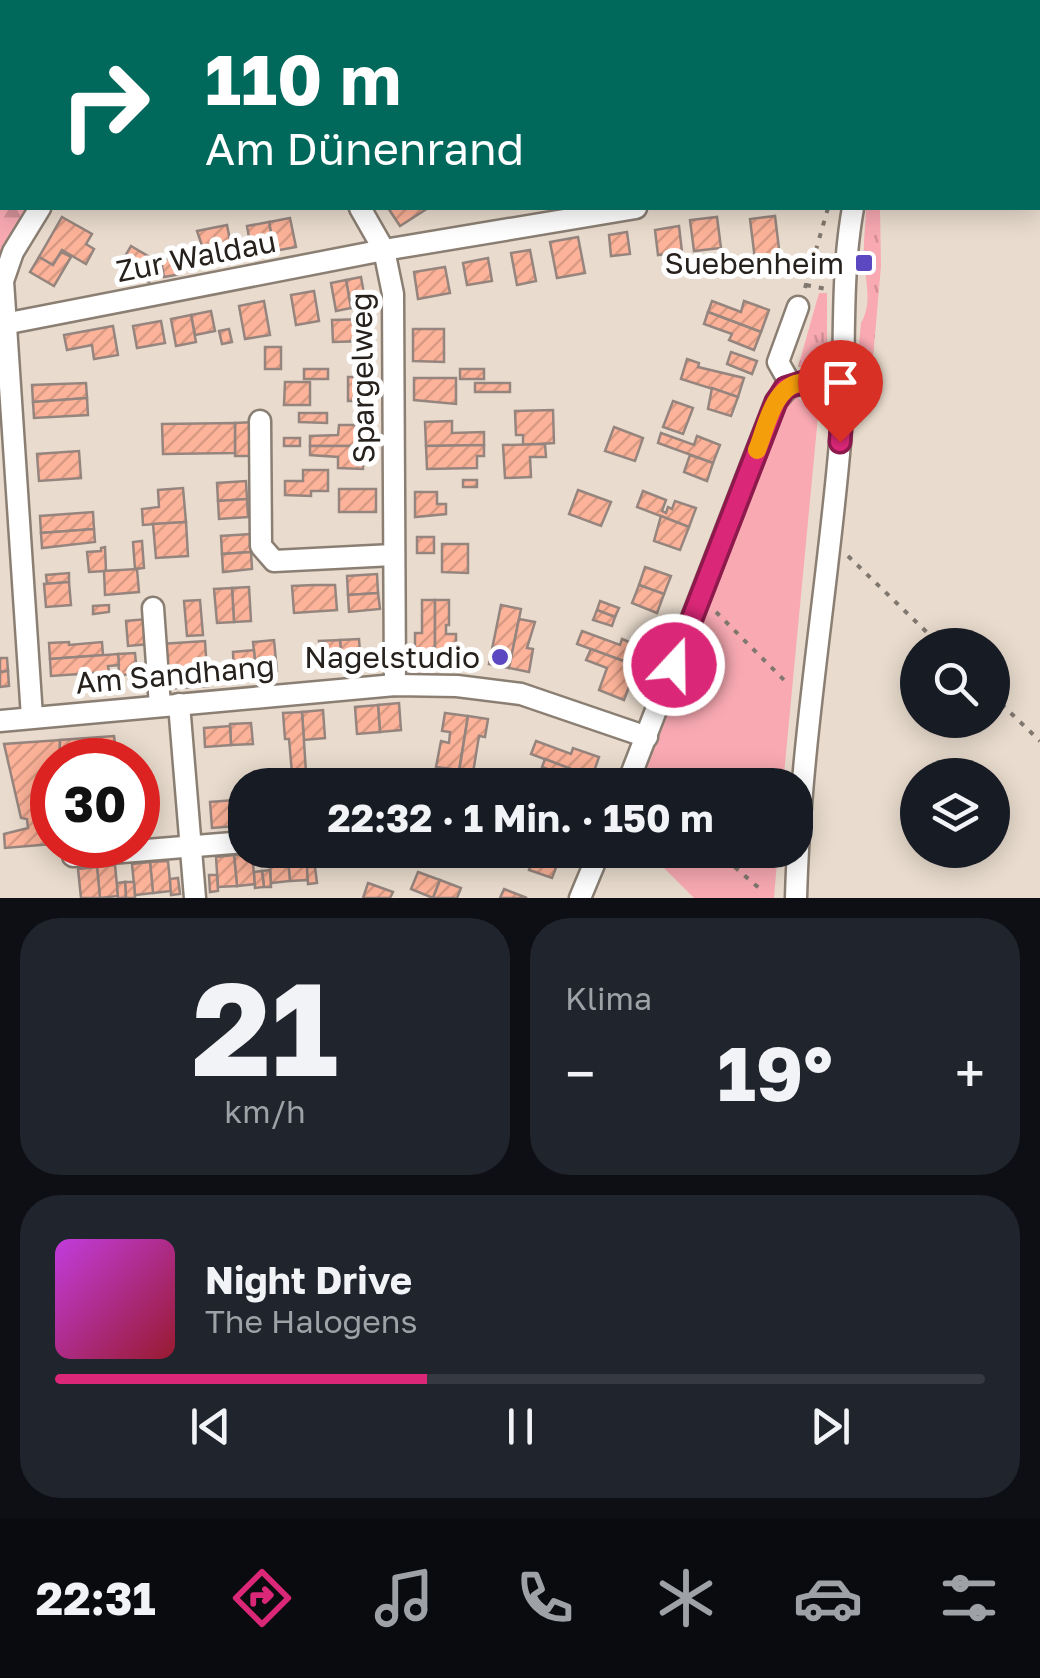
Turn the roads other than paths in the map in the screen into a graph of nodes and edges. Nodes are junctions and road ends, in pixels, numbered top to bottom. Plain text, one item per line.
1 (39, 210) edge
2 (361, 210) edge
3 (598, 210) edge
4 (853, 210) edge
5 (384, 250) junction
6 (798, 306) road end
7 (4, 324) junction
8 (844, 383) junction
9 (791, 385) junction
10 (260, 422) dead end
11 (394, 555) junction
12 (153, 608) dead end
13 (395, 686) junction
14 (169, 705) junction
15 (32, 716) junction
16 (0, 720) edge
17 (647, 737) junction
18 (635, 768) edge
19 (228, 843) edge
20 (191, 846) junction
21 (160, 849) edge
22 (592, 868) edge
23 (196, 898) edge
24 (580, 898) edge
25 (796, 898) edge

1 - 7 street
2 - 5 street, Spargelweg
3 - 5 street, Zur Waldau
4 - 8 street
5 - 7 street, Zur Waldau
5 - 11 street, Spargelweg
6 - 9 street
7 - 15 street
8 - 9 street
8 - 25 street
9 - 17 street
10 - 11 street
11 - 13 street, Spargelweg
12 - 14 street
13 - 14 street, Am Sandhang
13 - 17 street, Am Sandhang
14 - 15 street, Am Sandhang
14 - 20 street
15 - 16 street, Am Sandhang
17 - 18 street
19 - 20 street
20 - 21 street
20 - 23 street
22 - 24 street

